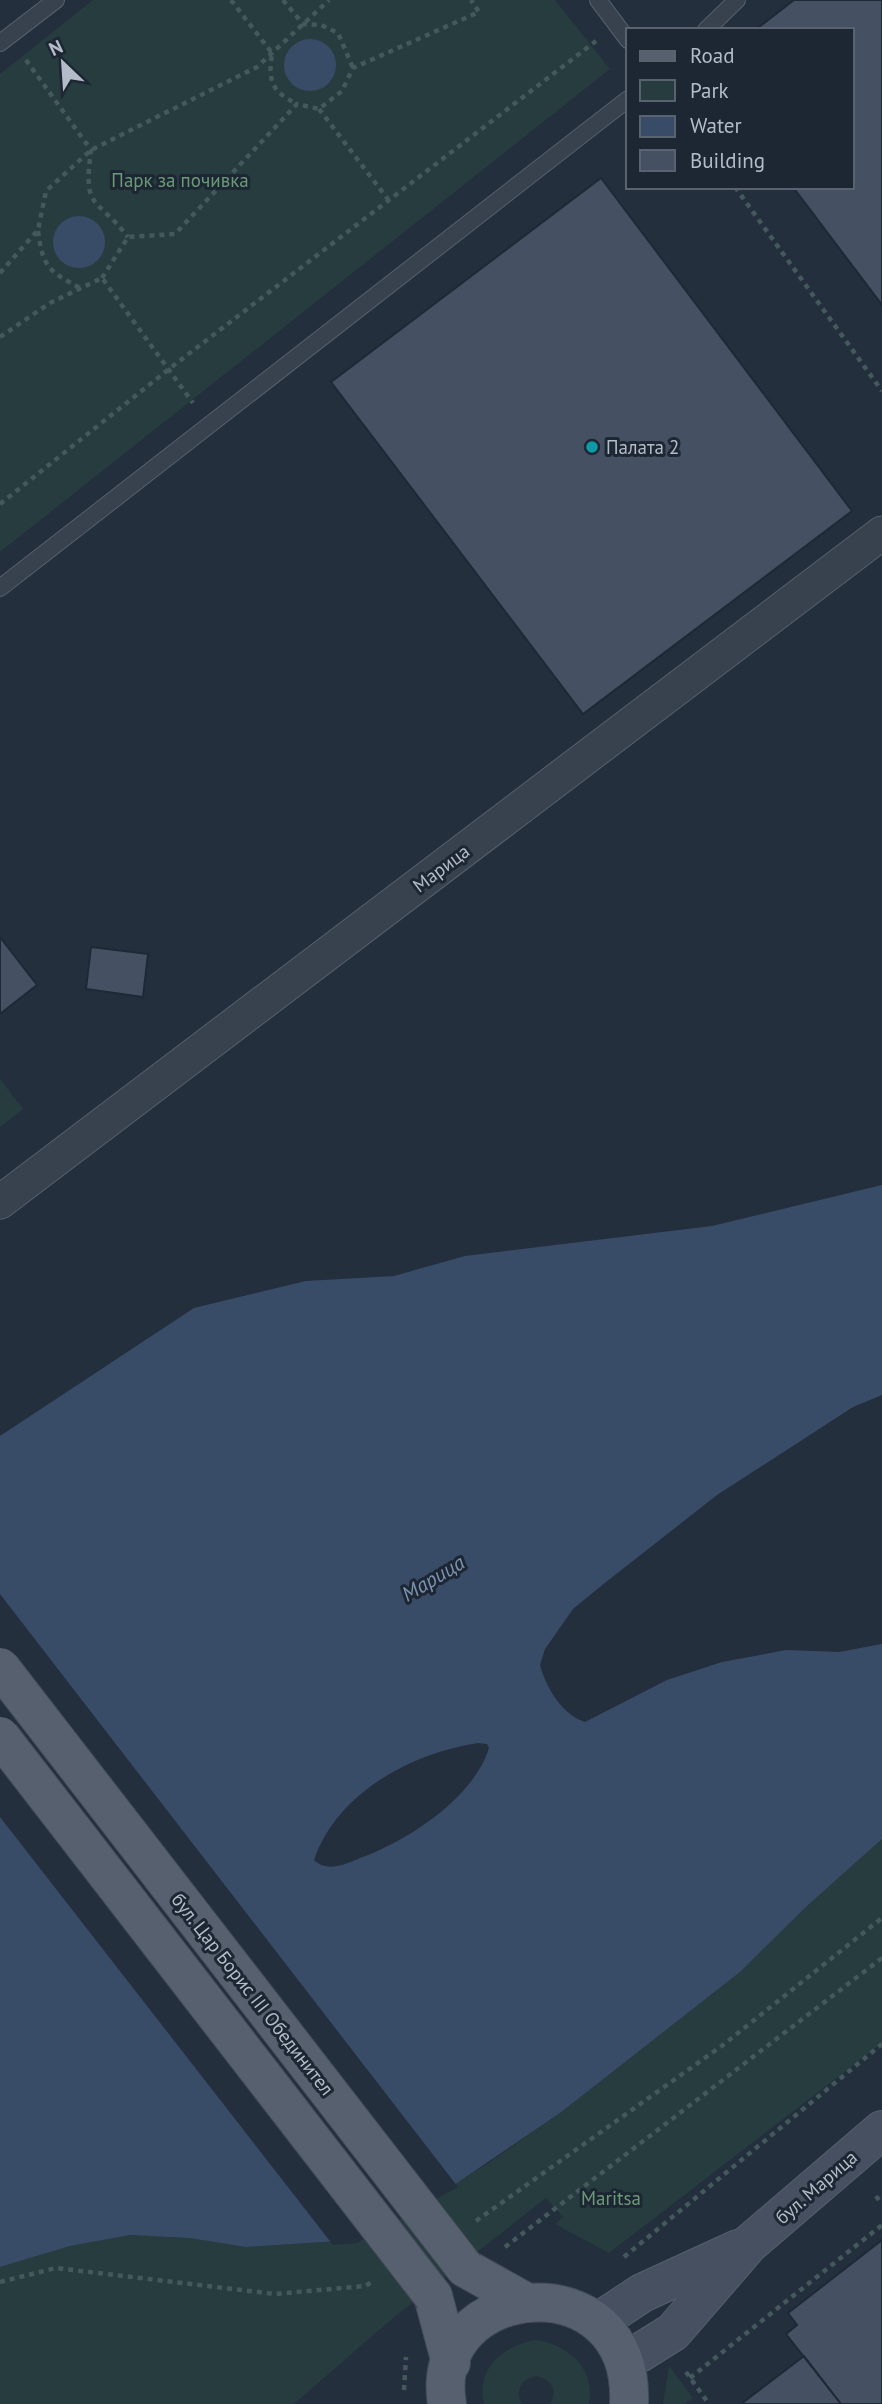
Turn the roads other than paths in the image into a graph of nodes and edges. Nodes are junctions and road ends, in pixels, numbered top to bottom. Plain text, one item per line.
1 (55, 0) edge
2 (598, 0) edge
3 (737, 0) edge
4 (708, 28) edge
5 (626, 37) edge
6 (4, 39) edge
7 (626, 101) edge
8 (882, 533) edge
9 (0, 588) edge
10 (0, 1202) edge
11 (0, 1667) edge
12 (0, 1736) edge
13 (882, 2130) edge
14 (749, 2244) junction
15 (524, 2301) junction
16 (598, 2322) junction
17 (625, 2362) junction
18 (451, 2363) junction
19 (447, 2404) edge
20 (629, 2404) edge

1 - 6 lane
2 - 5 lane
3 - 4 lane
7 - 9 lane
8 - 10 street, Марица
11 - 15 main road, бул. Цар Борис III Обединител, bridge
12 - 18 main road, бул. Цар Борис III Обединител, bridge
13 - 14 street, бул. Марица
14 - 16 street, бул. Марица
14 - 17 street, бул. Марица
15 - 16 main road, бул. Цар Борис III Обединител
15 - 18 main road, бул. Цар Борис III Обединител
16 - 17 main road, бул. Цар Борис III Обединител
17 - 20 main road, бул. Цар Борис III Обединител
18 - 19 main road, бул. Цар Борис III Обединител

